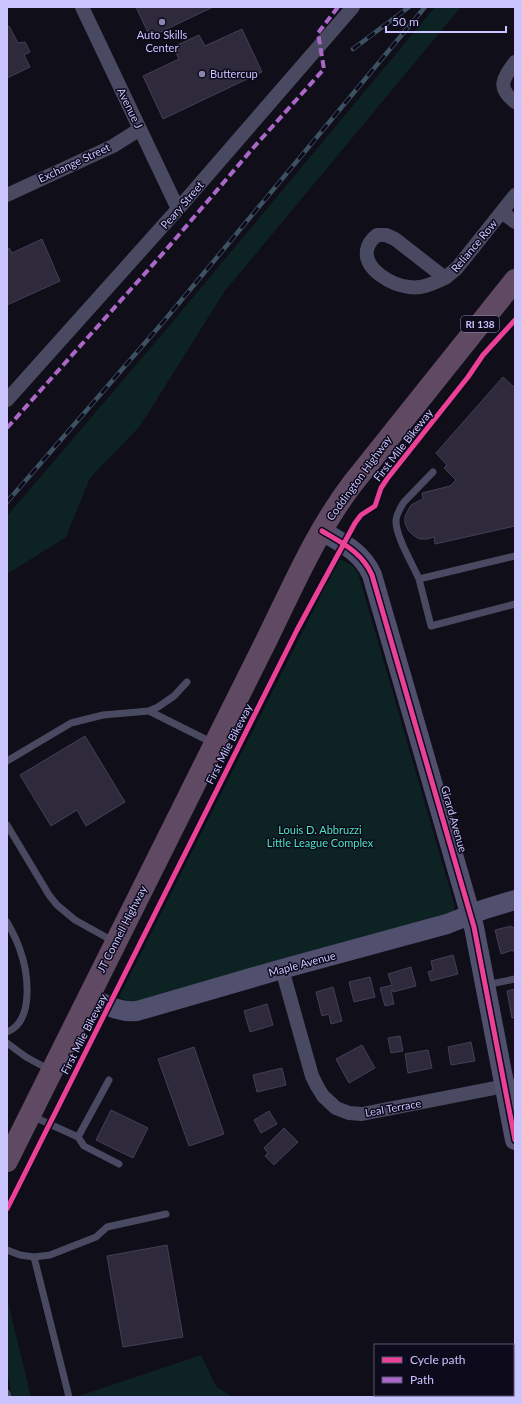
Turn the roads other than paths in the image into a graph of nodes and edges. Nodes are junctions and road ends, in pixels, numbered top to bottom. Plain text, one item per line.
1 (82, 7) edge
2 (353, 7) edge
3 (515, 62) edge
4 (515, 102) edge
5 (140, 129) junction
6 (7, 195) edge
7 (515, 195) edge
8 (178, 209) junction
9 (502, 212) junction
10 (515, 222) edge
11 (445, 278) junction
12 (515, 280) edge
13 (7, 400) edge
14 (433, 472) dead end
15 (322, 531) junction
16 (515, 556) edge
17 (419, 579) junction
18 (515, 604) edge
19 (187, 682) dead end
20 (149, 711) junction
21 (215, 744) junction
22 (7, 761) edge
23 (196, 783) joint
24 (7, 825) edge
25 (515, 900) edge
26 (471, 915) junction
27 (7, 922) edge
28 (116, 943) junction
29 (282, 969) junction
30 (515, 979) edge
31 (486, 984) junction
32 (88, 997) junction
33 (7, 1032) edge
34 (7, 1043) edge
35 (52, 1071) junction
36 (109, 1080) dead end
37 (510, 1086) edge
38 (30, 1115) junction
39 (78, 1137) junction
40 (515, 1140) edge
41 (7, 1161) edge
42 (119, 1164) dead end
43 (166, 1214) dead end
44 (7, 1250) edge
45 (34, 1257) junction
46 (7, 1392) edge
47 (8, 1397) edge
48 (69, 1397) edge

1 - 5 street, Avenue J
2 - 8 street, Peary Street
3 - 4 street
5 - 6 street, Exchange Street
5 - 8 street, Avenue J
7 - 9 street, Reliance Row
8 - 13 street, Peary Street
9 - 10 street, Reliance Row
9 - 11 street, Reliance Row
11 - 11 street, Reliance Row
12 - 15 highway, Coddington Highway / RI 138
14 - 17 lane
15 - 21 highway, Coddington Highway / RI 138
15 - 26 street, Girard Avenue
16 - 17 lane
17 - 18 lane
19 - 20 lane
20 - 21 lane
20 - 22 lane
21 - 23 highway, Coddington Highway / RI 138
23 - 28 highway, JT Connell Highway / RI 138
24 - 28 lane
25 - 26 street, Maple Avenue
26 - 29 street, Maple Avenue
26 - 31 street, Girard Avenue
27 - 33 lane
28 - 32 highway, JT Connell Highway / RI 138
29 - 32 street, Maple Avenue
29 - 37 street, Leal Terrace
30 - 31 lane
31 - 37 street, Girard Avenue
32 - 35 highway, JT Connell Highway / RI 138
34 - 35 lane
35 - 38 highway, JT Connell Highway / RI 138
36 - 39 lane
37 - 40 street, Girard Avenue
38 - 39 lane
38 - 41 highway, JT Connell Highway / RI 138
39 - 42 lane
43 - 45 lane
44 - 45 lane
45 - 48 lane
46 - 47 lane

